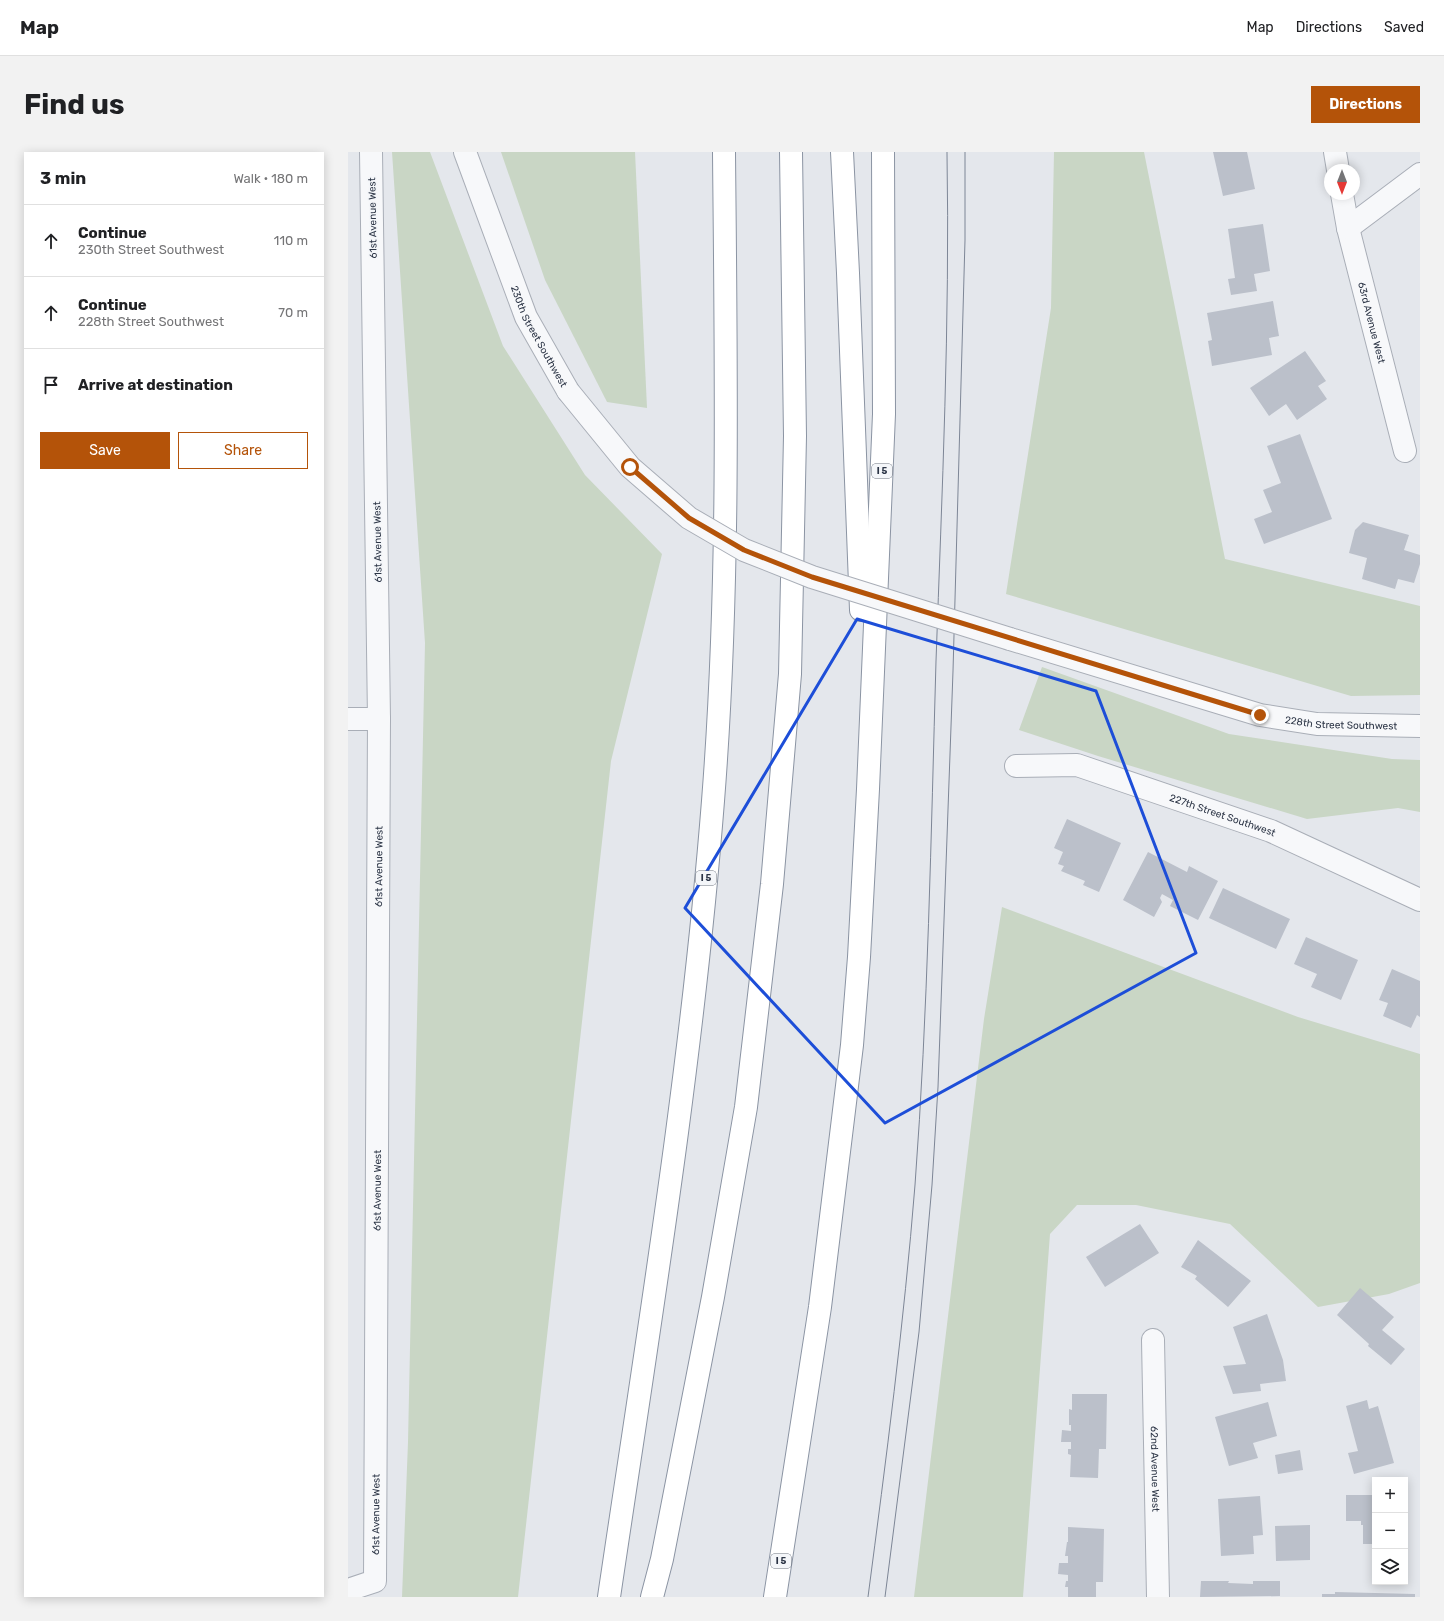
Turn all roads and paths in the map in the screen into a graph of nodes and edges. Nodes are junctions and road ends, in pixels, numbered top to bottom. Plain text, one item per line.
1 (371, 152) edge
2 (465, 152) edge
3 (724, 152) edge
4 (791, 152) edge
5 (842, 152) edge
6 (882, 152) edge
7 (1334, 152) edge
8 (1337, 164) edge
9 (1420, 174) edge
10 (1343, 200) edge
11 (1348, 228) junction
12 (1405, 451) dead end
13 (1010, 639) joint
14 (348, 719) edge
15 (379, 719) junction
16 (1420, 726) edge
17 (1016, 766) dead end
18 (868, 789) junction
19 (1420, 900) edge
20 (1154, 1340) dead end
21 (348, 1590) edge
22 (609, 1597) edge
23 (652, 1597) edge
24 (775, 1597) edge
25 (1158, 1597) edge

1 - 15 street, 61st Avenue West
2 - 13 street, 230th Street Southwest, bridge
3 - 22 highway, I 5
4 - 23 highway
5 - 18 highway
6 - 18 highway, I 5
7 - 8 street
9 - 11 street
10 - 11 street, 63rd Avenue West
11 - 12 street, 63rd Avenue West
13 - 16 street, 228th Street Southwest
14 - 15 street
15 - 21 street, 61st Avenue West
17 - 19 street, 227th Street Southwest
18 - 24 highway, I 5
20 - 25 street, 62nd Avenue West

